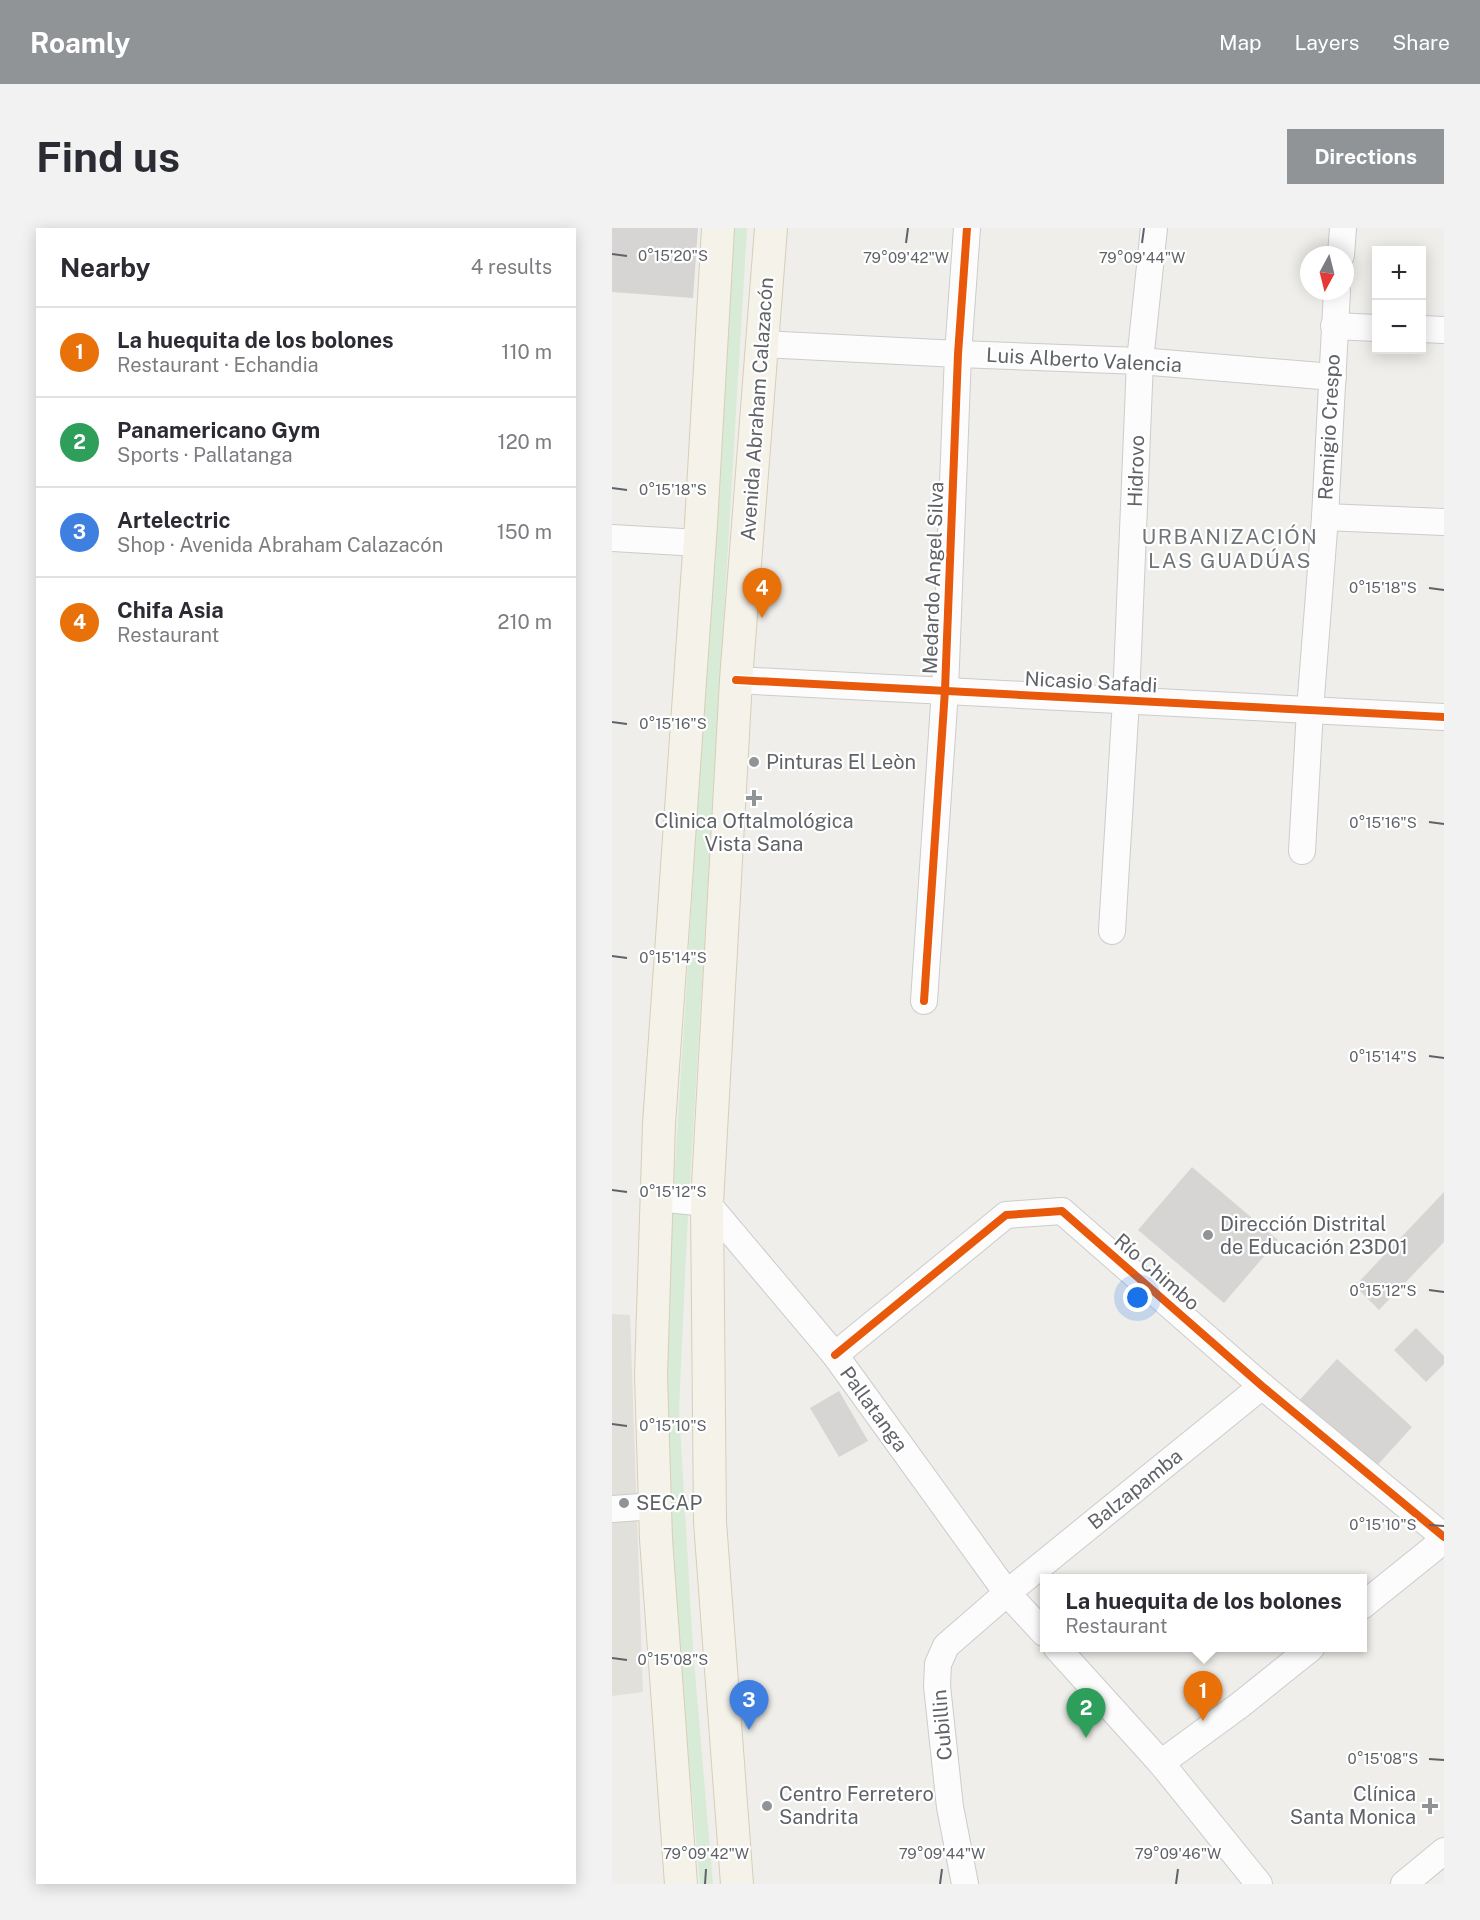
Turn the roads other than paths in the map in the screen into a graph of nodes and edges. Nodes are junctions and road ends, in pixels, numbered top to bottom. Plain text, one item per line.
1 (718, 228) edge
2 (771, 228) edge
3 (968, 228) edge
4 (1154, 228) edge
5 (1343, 228) edge
6 (1342, 246) edge
7 (1336, 300) edge
8 (1334, 326) junction
9 (1372, 328) edge
10 (1426, 329) edge
11 (1444, 330) edge
12 (762, 344) junction
13 (958, 354) junction
14 (1140, 361) junction
15 (1333, 377) junction
16 (1325, 517) junction
17 (1444, 522) edge
18 (612, 538) edge
19 (699, 543) junction
20 (736, 680) junction
21 (945, 690) junction
22 (1126, 700) junction
23 (1310, 710) junction
24 (1444, 717) edge
25 (1302, 851) dead end
26 (1112, 931) dead end
27 (924, 1001) dead end
28 (656, 1198) junction
29 (707, 1203) junction
30 (835, 1355) junction
31 (1262, 1386) junction
32 (655, 1506) junction
33 (612, 1509) edge
34 (1444, 1538) edge
35 (1007, 1593) junction
36 (1367, 1602) edge
37 (1040, 1629) edge
38 (1061, 1652) edge
39 (1305, 1652) edge
40 (1161, 1763) junction
41 (1444, 1851) edge
42 (681, 1884) edge
43 (737, 1884) edge
44 (965, 1884) edge
45 (1259, 1884) edge
46 (1404, 1884) edge

1 - 19 main road
2 - 12 main road, Avenida Abraham Calazacón
3 - 13 street, Medardo Angel Silva
4 - 14 street, Hidrovo
5 - 6 street
7 - 8 street, Remigio Crespo
8 - 9 street
8 - 15 street, Remigio Crespo
10 - 11 street
12 - 13 street, Luis Alberto Valencia
12 - 20 main road, Avenida Abraham Calazacón
13 - 14 street, Luis Alberto Valencia
13 - 21 street, Medardo Angel Silva
14 - 15 street, Luis Alberto Valencia
14 - 22 street, Hidrovo
15 - 16 street, Remigio Crespo
16 - 17 street
16 - 23 street, Remigio Crespo
18 - 19 street
19 - 28 main road
20 - 21 street, Nicasio Safadi
20 - 29 main road, Avenida Abraham Calazacón
21 - 22 street, Nicasio Safadi
21 - 27 street, Medardo Angel Silva
22 - 23 street, Nicasio Safadi
22 - 26 street, Hidrovo
23 - 24 street, Nicasio Safadi
23 - 25 street, Remigio Crespo
28 - 29 street
28 - 32 main road
29 - 30 street, Pallatanga
29 - 43 main road, Avenida Abraham Calazacón
30 - 31 street, Río Chimbo
30 - 35 street, Pallatanga
31 - 34 street, Río Chimbo
31 - 35 street, Balzapamba
32 - 33 street
32 - 42 main road
34 - 36 street
35 - 37 street, Pallatanga
35 - 44 street, Cubillin
38 - 40 street
39 - 40 street
40 - 45 street
41 - 46 street

